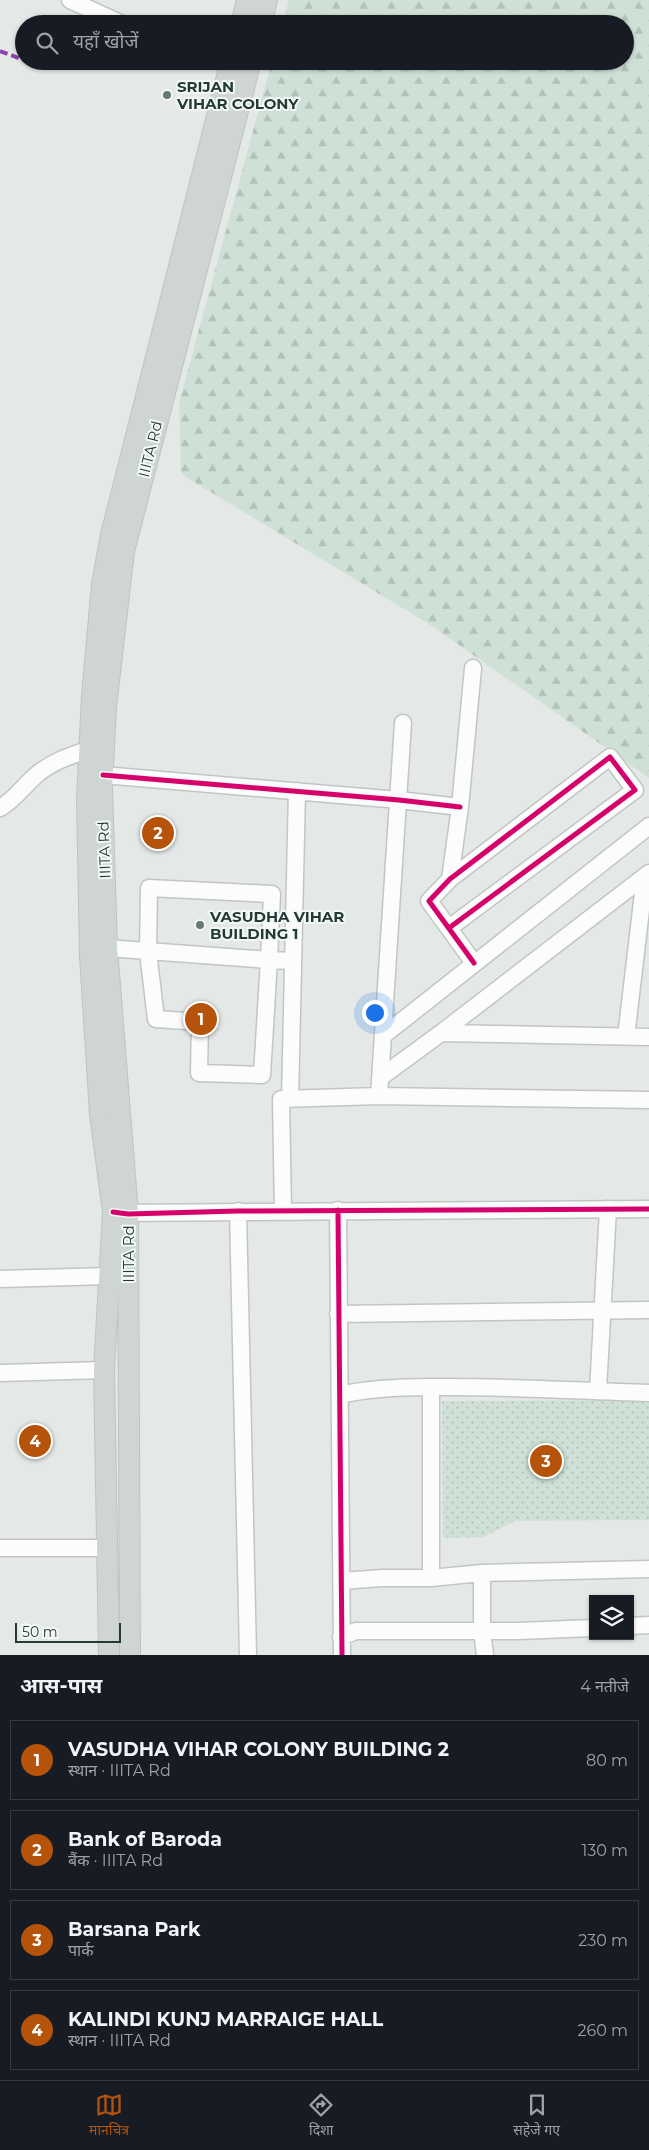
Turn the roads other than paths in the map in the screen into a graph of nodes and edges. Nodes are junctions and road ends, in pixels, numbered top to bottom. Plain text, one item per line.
1 (70, 0) edge
2 (247, 0) edge
3 (267, 0) edge
4 (102, 15) edge
5 (243, 15) edge
6 (263, 15) edge
7 (229, 70) edge
8 (249, 70) edge
9 (124, 520) junction
10 (473, 668) dead end
11 (403, 723) dead end
12 (96, 747) junction
13 (102, 775) junction
14 (297, 791) junction
15 (399, 800) junction
16 (460, 807) junction
17 (0, 808) edge
18 (649, 826) edge
19 (647, 874) edge
20 (450, 879) junction
21 (449, 928) junction
22 (107, 948) junction
23 (148, 952) junction
24 (269, 960) junction
25 (293, 961) junction
26 (474, 963) junction
27 (441, 1033) junction
28 (384, 1035) junction
29 (626, 1037) junction
30 (649, 1037) edge
31 (381, 1077) junction
32 (379, 1096) junction
33 (290, 1098) junction
34 (649, 1100) edge
35 (608, 1209) junction
36 (649, 1209) edge
37 (338, 1210) junction
38 (238, 1211) junction
39 (283, 1211) junction
40 (120, 1213) junction
41 (109, 1276) junction
42 (0, 1279) edge
43 (649, 1310) edge
44 (602, 1311) junction
45 (338, 1314) junction
46 (104, 1370) junction
47 (0, 1373) edge
48 (431, 1387) junction
49 (598, 1391) junction
50 (649, 1393) edge
51 (340, 1395) junction
52 (0, 1548) edge
53 (108, 1548) junction
54 (649, 1569) edge
55 (482, 1573) junction
56 (431, 1578) junction
57 (341, 1581) junction
58 (649, 1625) edge
59 (634, 1626) edge
60 (589, 1628) edge
61 (482, 1631) junction
62 (341, 1637) junction
63 (109, 1655) edge
64 (130, 1655) edge
65 (248, 1655) edge
66 (342, 1655) edge
67 (485, 1655) edge

1 - 4 street
2 - 5 main road
3 - 6 main road
7 - 9 main road, IIITA Rd
8 - 9 main road, IIITA Rd
9 - 12 main road, IIITA Rd
10 - 16 street
11 - 15 street
12 - 13 main road, IIITA Rd
12 - 17 street
12 - 40 main road, IIITA Rd
13 - 14 street
13 - 22 main road, IIITA Rd
14 - 15 street
14 - 25 street
15 - 16 street
15 - 28 street
16 - 20 street
18 - 26 street
19 - 27 street
19 - 29 street
20 - 21 street
20 - 21 street
21 - 26 street
22 - 23 street
22 - 40 main road, IIITA Rd
23 - 24 street
23 - 24 street
23 - 24 street
24 - 25 street
25 - 33 street
26 - 28 street
27 - 29 street
27 - 31 street
28 - 31 street
29 - 30 street
31 - 32 street
32 - 33 street
32 - 34 street
33 - 39 street
35 - 36 street
35 - 37 street
35 - 44 street
37 - 39 street
37 - 45 street
38 - 39 street
38 - 40 street
38 - 65 street
40 - 41 main road, IIITA Rd
40 - 64 main road, IIITA Rd
41 - 42 street
41 - 46 main road, IIITA Rd
43 - 44 street
44 - 45 street
44 - 49 street
45 - 51 street
46 - 47 street
46 - 53 main road, IIITA Rd
48 - 49 street
48 - 51 street
48 - 56 street
49 - 50 street
51 - 57 street
52 - 53 street
53 - 63 main road, IIITA Rd
54 - 55 street
55 - 56 street
55 - 61 street
56 - 57 street
57 - 62 street
58 - 59 street
60 - 61 street
61 - 62 street
61 - 67 street
62 - 66 street

